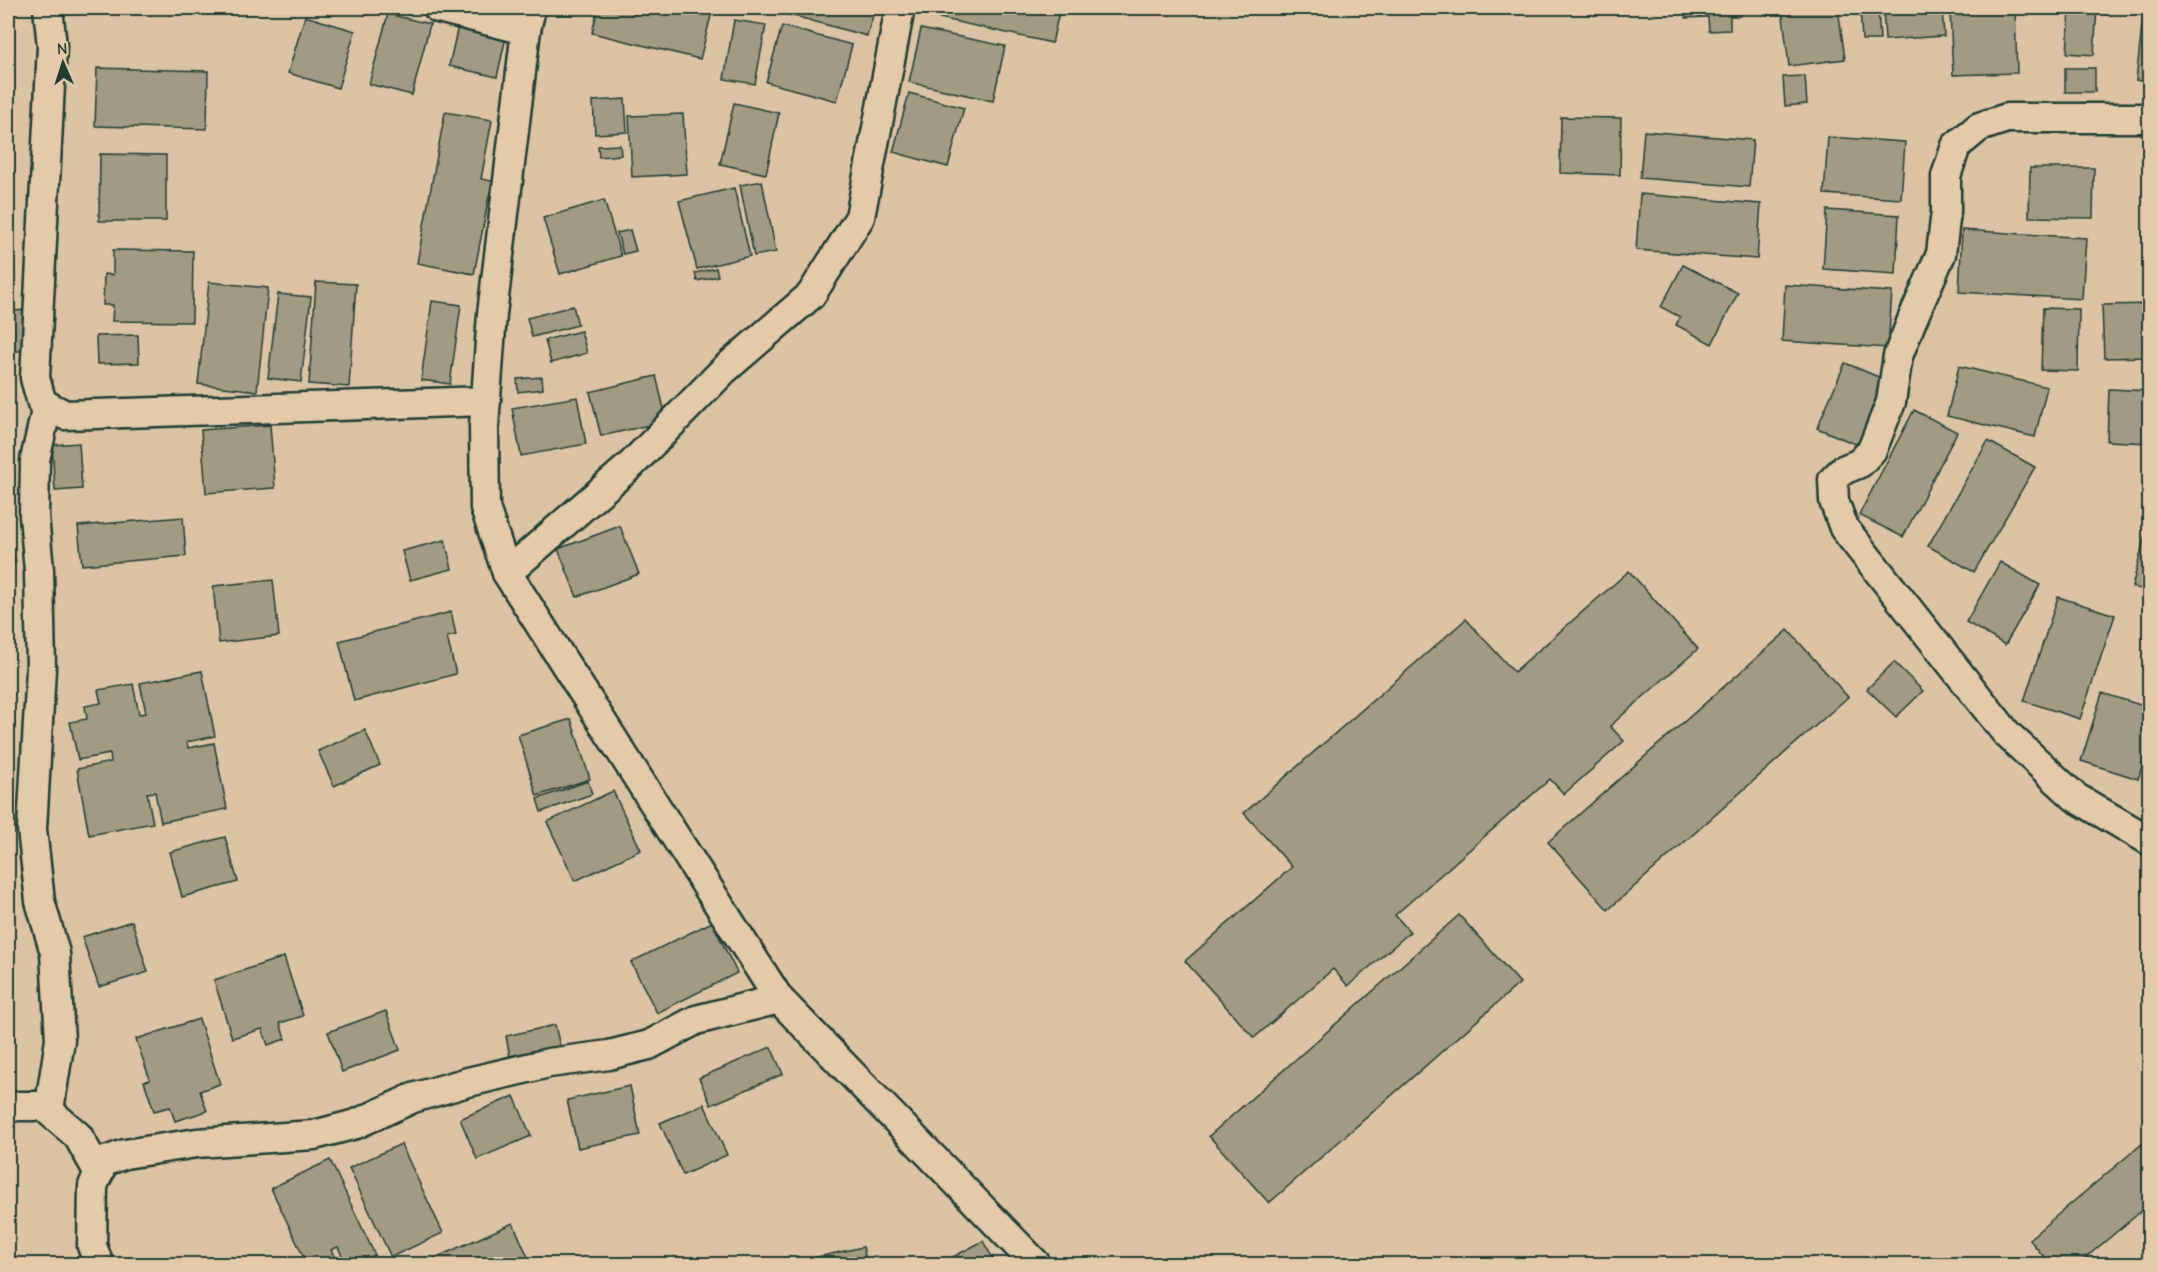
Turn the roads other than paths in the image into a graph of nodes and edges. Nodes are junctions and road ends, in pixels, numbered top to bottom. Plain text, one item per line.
1 (48, 8) edge
2 (438, 8) edge
3 (900, 8) edge
4 (529, 19) edge
5 (2150, 118) edge
6 (486, 401) junction
7 (47, 406) junction
8 (507, 573) junction
9 (2150, 841) edge
10 (780, 999) junction
11 (8, 1108) edge
12 (49, 1110) junction
13 (99, 1173) junction
14 (99, 1264) edge
15 (1036, 1264) edge

1 - 7 street
2 - 4 street
3 - 8 street
4 - 6 street
5 - 9 street
6 - 7 street
6 - 8 street
7 - 12 street
8 - 10 street
10 - 13 street
10 - 15 street
11 - 12 street
12 - 13 street
13 - 14 street

